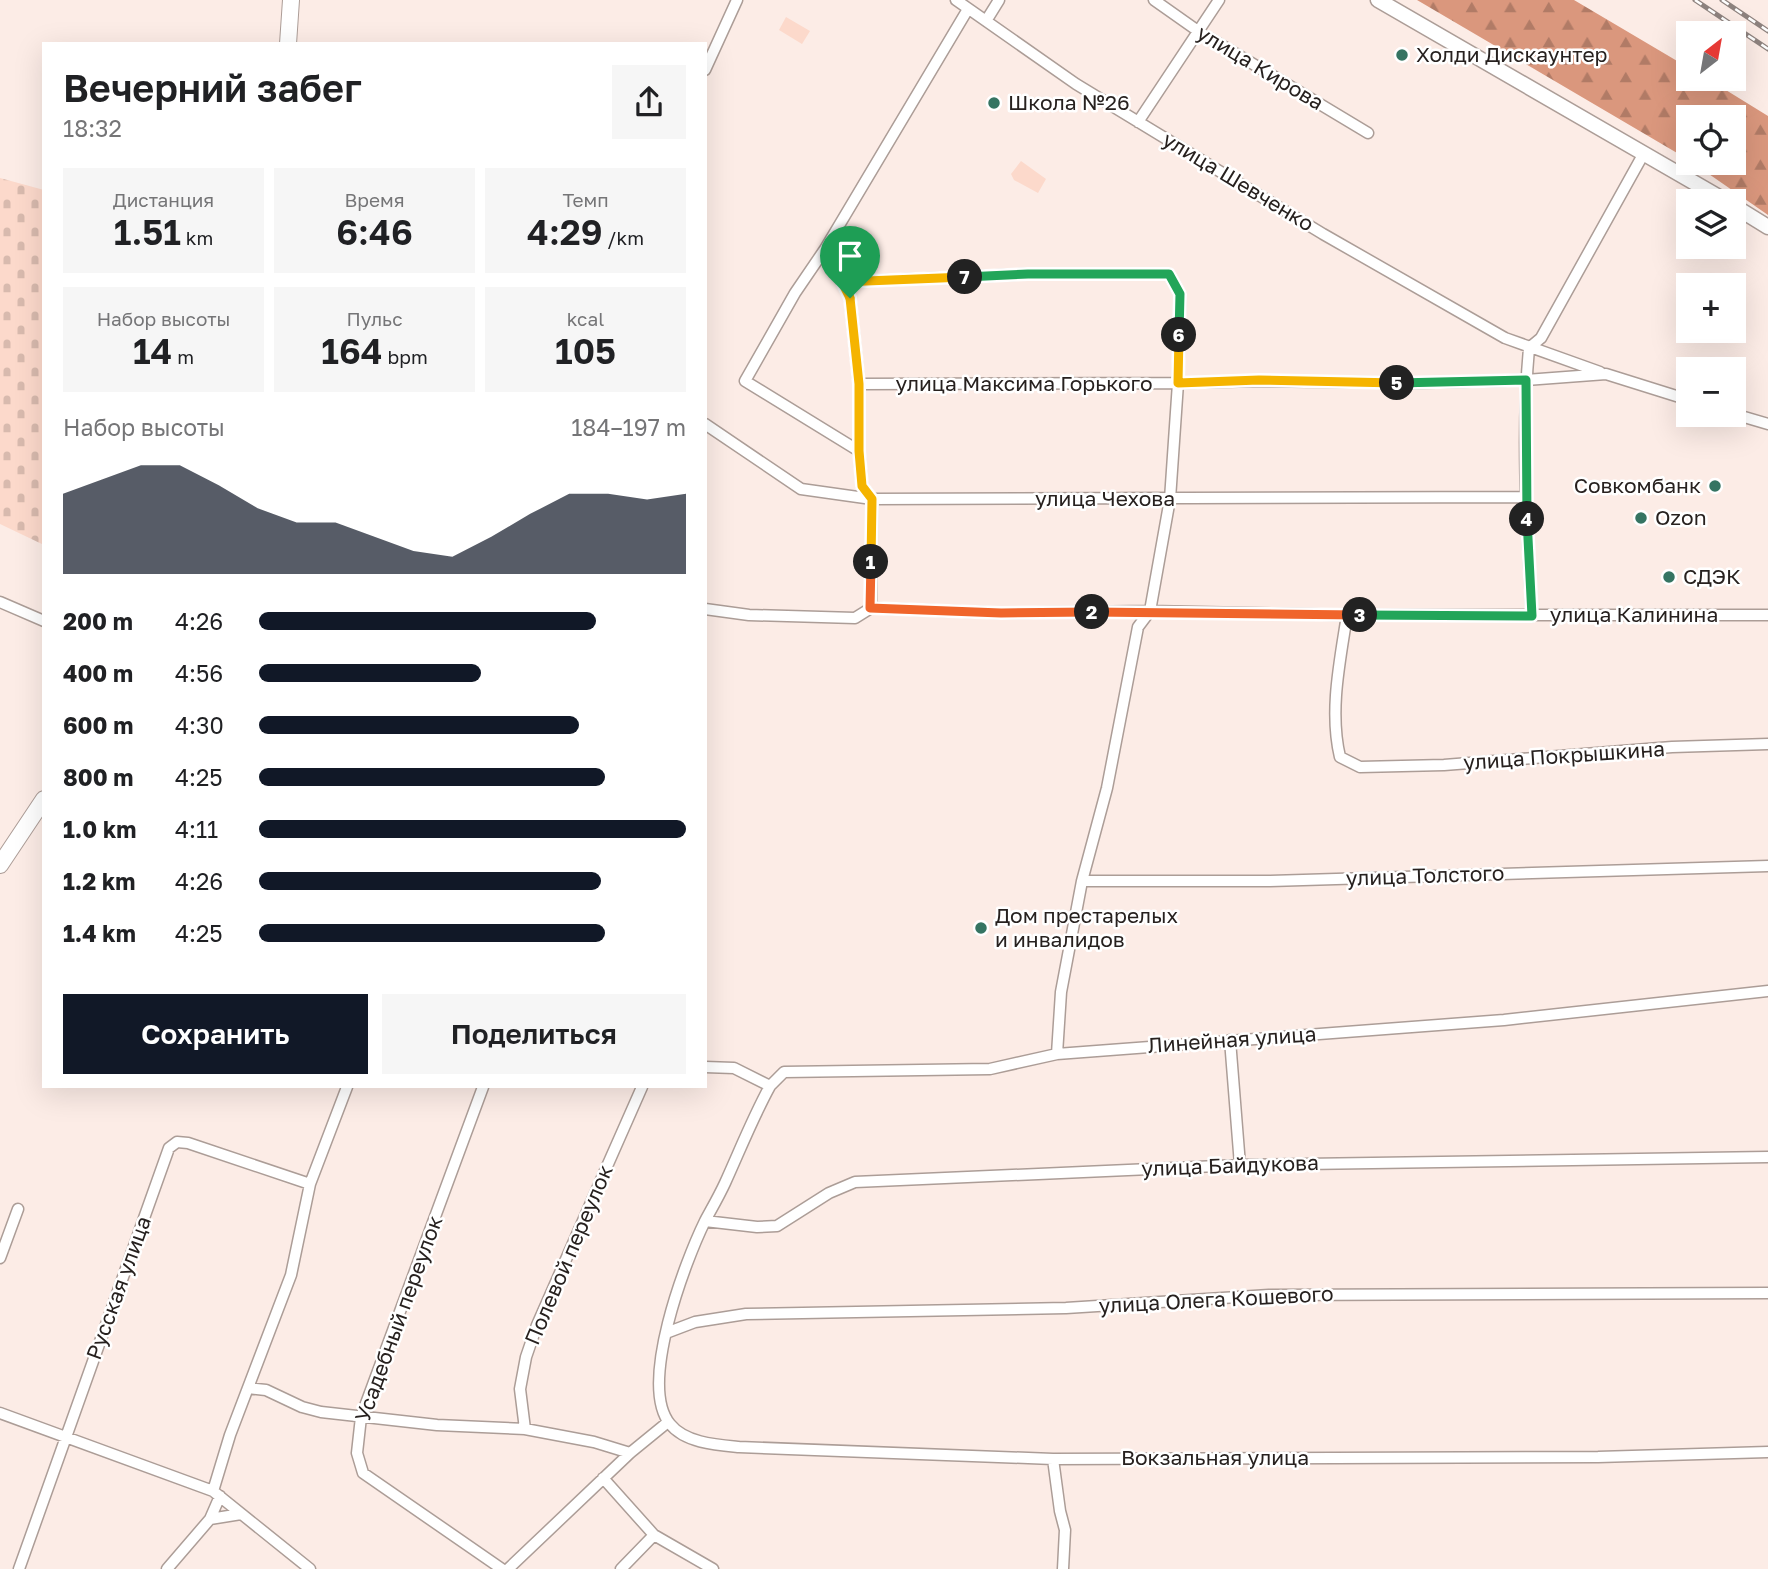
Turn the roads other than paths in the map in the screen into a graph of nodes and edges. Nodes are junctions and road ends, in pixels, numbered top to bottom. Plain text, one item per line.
1 (291, 0) edge
2 (737, 0) edge
3 (956, 0) edge
4 (999, 0) edge
5 (1154, 0) edge
6 (1219, 0) edge
7 (1378, 0) edge
8 (968, 9) junction
9 (986, 21) junction
10 (1198, 31) junction
11 (288, 42) edge
12 (707, 66) edge
13 (1138, 122) junction
14 (1368, 133) dead end
15 (1644, 153) junction
16 (1706, 189) edge
17 (1746, 213) edge
18 (1768, 227) edge
19 (825, 249) junction
20 (842, 282) junction
21 (1530, 348) junction
22 (1606, 374) junction
23 (1526, 380) junction
24 (1178, 383) junction
25 (859, 384) junction
26 (1676, 396) edge
27 (1746, 418) edge
28 (1768, 424) edge
29 (707, 425) edge
30 (859, 451) junction
31 (1526, 497) junction
32 (872, 499) junction
33 (1170, 499) junction
34 (0, 602) edge
35 (707, 608) edge
36 (870, 608) junction
37 (1150, 611) junction
38 (1346, 615) junction
39 (1768, 615) edge
40 (1532, 616) junction
41 (42, 620) edge
42 (1768, 744) edge
43 (42, 802) edge
44 (0, 865) edge
45 (1768, 866) edge
46 (1082, 881) junction
47 (1768, 991) edge
48 (1230, 1040) junction
49 (1057, 1054) junction
50 (707, 1067) edge
51 (770, 1086) junction
52 (347, 1088) edge
53 (483, 1088) edge
54 (642, 1088) edge
55 (1768, 1157) edge
56 (1240, 1165) junction
57 (310, 1184) junction
58 (18, 1209) dead end
59 (705, 1222) junction
60 (0, 1258) edge
61 (1768, 1293) edge
62 (666, 1333) junction
63 (248, 1388) junction
64 (0, 1413) edge
65 (361, 1417) junction
66 (668, 1422) junction
67 (525, 1429) junction
68 (64, 1437) junction
69 (629, 1452) junction
70 (1768, 1452) edge
71 (1053, 1459) junction
72 (603, 1478) junction
73 (217, 1493) junction
74 (241, 1514) junction
75 (210, 1519) junction
76 (654, 1535) junction
77 (19, 1569) edge
78 (167, 1569) edge
79 (310, 1569) edge
80 (502, 1569) edge
81 (508, 1569) edge
82 (621, 1569) edge
83 (713, 1569) edge
84 (1063, 1569) edge

1 - 11 highway
2 - 12 street
3 - 8 street, улица Шевченко
4 - 9 street
5 - 10 street, улица Кирова
6 - 10 street
7 - 15 main road
8 - 9 street, улица Шевченко
8 - 19 street
9 - 13 street, улица Шевченко
10 - 13 street
10 - 14 street, улица Кирова
13 - 21 street, улица Шевченко
15 - 16 main road
15 - 21 street
17 - 18 main road
19 - 20 street
19 - 30 street
20 - 24 street
20 - 25 street
21 - 22 street, улица Шевченко
21 - 23 street
22 - 23 street, улица Максима Горького
22 - 26 street, улица Максима Горького
23 - 24 street, улица Максима Горького
23 - 31 street
24 - 25 street, улица Максима Горького
24 - 33 street
25 - 30 street
27 - 28 street
29 - 32 street, улица Чехова
30 - 32 street
31 - 33 street, улица Чехова
31 - 40 street
32 - 33 street, улица Чехова
32 - 36 street
33 - 37 street
34 - 41 street
35 - 36 street, улица Калинина
36 - 37 street, улица Калинина
37 - 38 street, улица Калинина
37 - 46 street
38 - 40 street, улица Калинина
38 - 42 street, улица Покрышкина
39 - 40 street, улица Калинина
43 - 44 highway
45 - 46 street, улица Толстого
46 - 49 street
47 - 48 street, Линейная улица
48 - 49 street, Линейная улица
48 - 56 street
49 - 51 street, Линейная улица
50 - 51 street
51 - 59 street
52 - 57 street
53 - 65 street, Усадебный переулок
54 - 67 street, Полевой переулок
55 - 56 street, улица Байдукова
56 - 59 street, улица Байдукова
57 - 63 street
57 - 68 street, Русская улица
58 - 60 street
59 - 62 street
61 - 62 street, улица Олега Кошевого
62 - 66 street
63 - 65 street
63 - 73 street
64 - 68 street
65 - 67 street
65 - 80 street, Усадебный переулок
66 - 69 street
66 - 71 street, Вокзальная улица
67 - 69 street
68 - 73 street
68 - 77 street, Русская улица
69 - 72 street
70 - 71 street, Вокзальная улица
71 - 84 street
72 - 76 street
72 - 81 street
73 - 74 street
73 - 75 street
74 - 75 street
74 - 79 street
75 - 78 street
76 - 82 street
76 - 83 street

